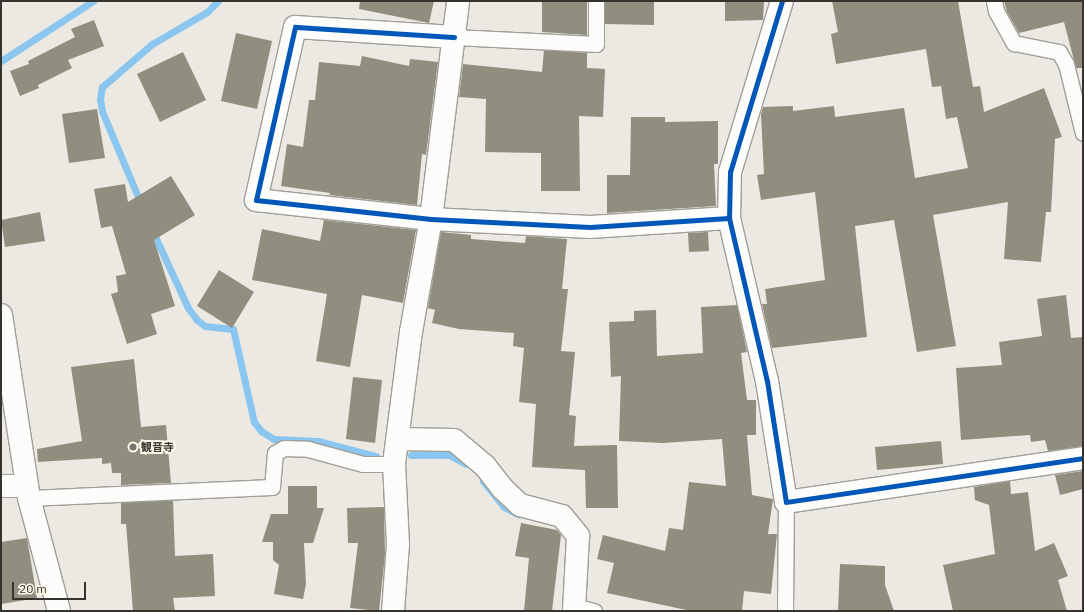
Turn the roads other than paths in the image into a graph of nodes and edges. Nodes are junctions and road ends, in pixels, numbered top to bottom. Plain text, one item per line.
1 (458, 1) edge
2 (596, 1) edge
3 (782, 1) edge
4 (994, 1) edge
5 (454, 37) junction
6 (1083, 133) edge
7 (729, 218) junction
8 (431, 220) junction
9 (1, 315) edge
10 (398, 439) junction
11 (1083, 458) edge
12 (394, 464) junction
13 (1, 486) edge
14 (28, 492) junction
15 (786, 502) junction
16 (581, 609) edge
17 (59, 611) edge
18 (393, 611) edge
19 (785, 611) edge

1 - 5 street
2 - 5 lane
3 - 7 street
4 - 6 lane
5 - 8 street
5 - 8 street
7 - 8 street
7 - 15 street
8 - 10 street
9 - 14 street
10 - 12 street
10 - 16 street
11 - 15 street
12 - 14 lane
12 - 18 street
13 - 14 street
14 - 17 street
15 - 19 lane

